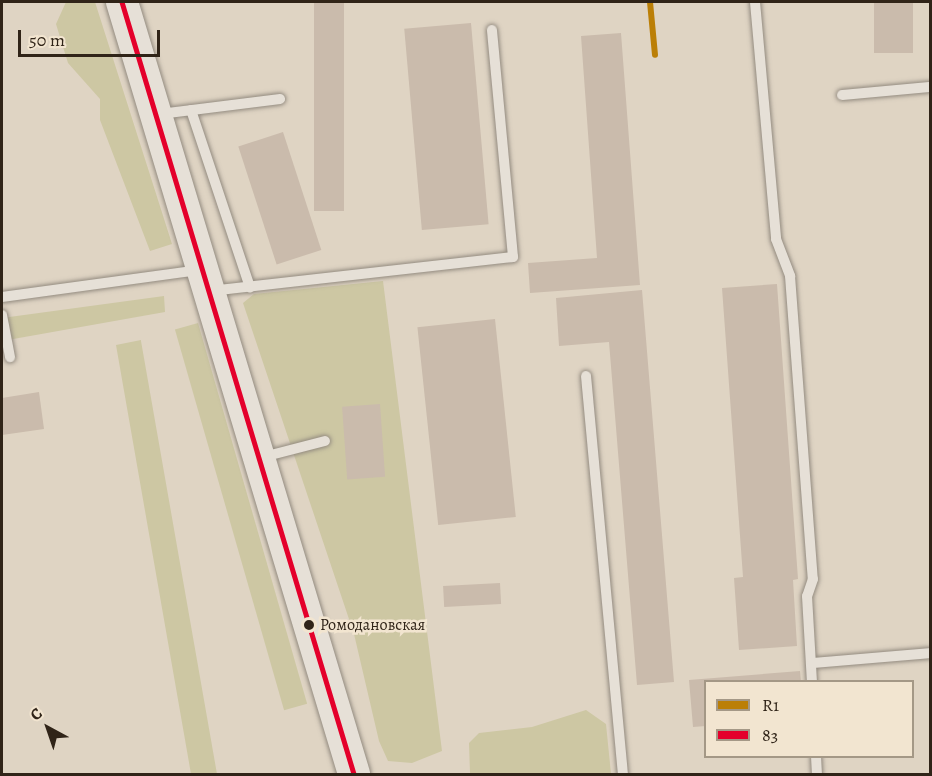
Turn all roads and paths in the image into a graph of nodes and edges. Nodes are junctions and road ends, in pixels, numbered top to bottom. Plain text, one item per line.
1 (122, 2) edge
2 (755, 2) edge
3 (492, 30) dead end
4 (930, 87) edge
5 (842, 95) dead end
6 (280, 99) dead end
7 (191, 110) junction
8 (156, 115) junction
9 (207, 281) junction
10 (250, 287) junction
11 (2, 297) edge
12 (2, 315) edge
13 (10, 357) dead end
14 (586, 376) dead end
15 (325, 441) dead end
16 (260, 458) junction
17 (930, 653) edge
18 (812, 663) junction
19 (813, 680) edge
20 (816, 758) edge
21 (354, 774) edge
22 (623, 774) edge
23 (817, 774) edge

1 - 8 main road
2 - 18 lane
3 - 10 lane
4 - 5 lane
6 - 7 lane
7 - 8 lane
7 - 10 lane
8 - 9 main road
9 - 10 lane
9 - 11 lane
9 - 16 main road
12 - 13 lane
14 - 22 lane
15 - 16 lane
16 - 21 main road
17 - 18 lane
18 - 19 lane
20 - 23 lane

